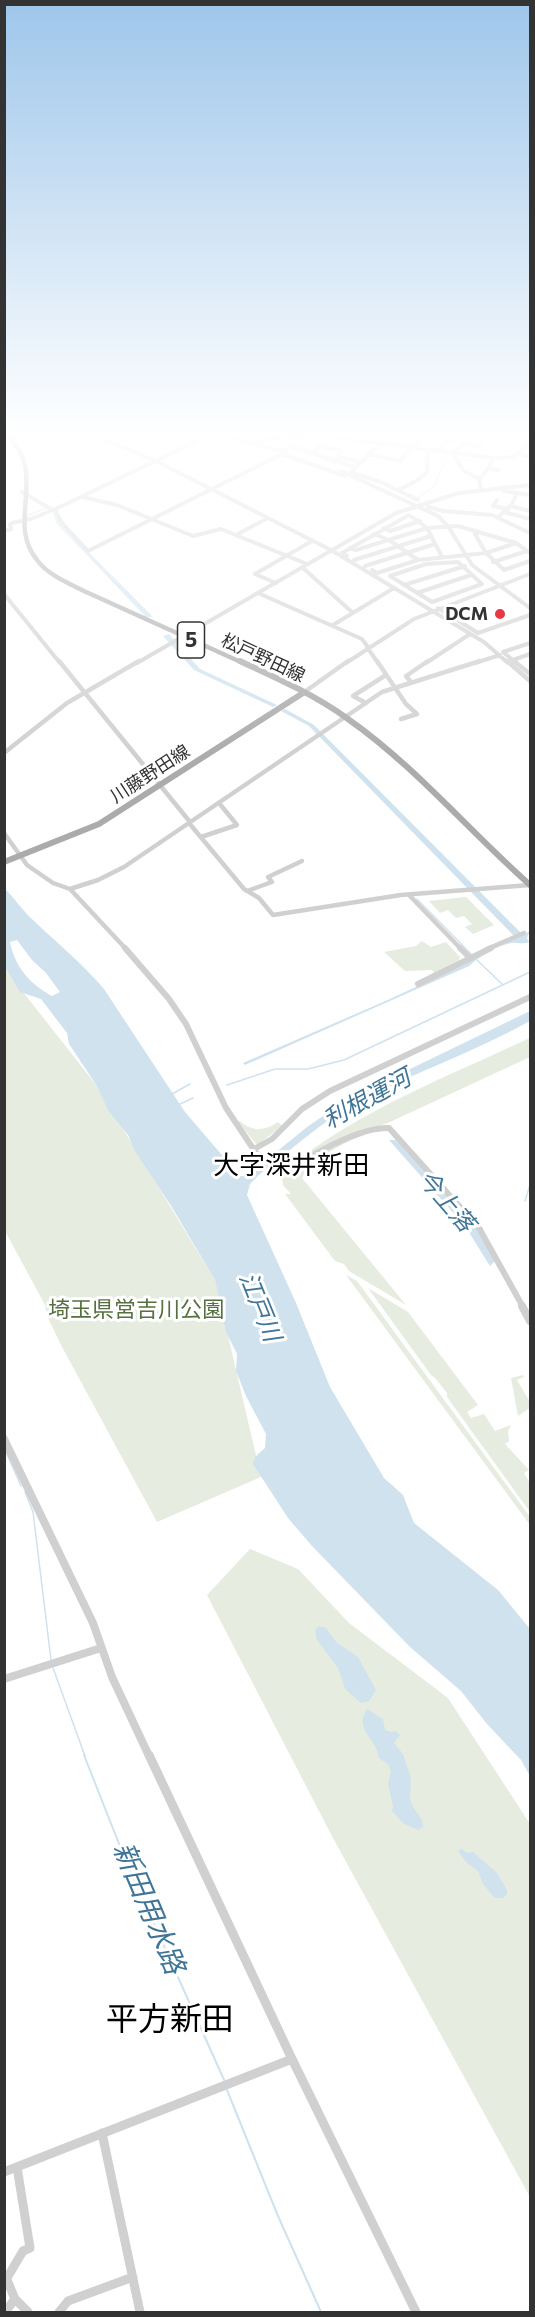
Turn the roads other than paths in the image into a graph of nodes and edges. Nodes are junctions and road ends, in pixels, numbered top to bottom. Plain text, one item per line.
1 (24, 541) edge
2 (80, 541) edge
3 (106, 541) edge
4 (252, 541) edge
5 (312, 541) joint
6 (346, 541) edge
7 (362, 541) edge
8 (385, 541) edge
9 (391, 541) edge
10 (414, 541) edge
11 (434, 541) edge
12 (456, 541) edge
13 (479, 541) edge
14 (489, 541) edge
15 (509, 541) edge
16 (516, 543) junction
17 (435, 544) junction
18 (480, 544) junction
19 (398, 546) junction
20 (350, 548) junction
21 (331, 550) junction
22 (529, 552) edge
23 (408, 553) junction
24 (486, 553) junction
25 (287, 555) junction
26 (464, 555) junction
27 (442, 557) junction
28 (354, 560) junction
29 (418, 560) junction
30 (531, 561) edge
31 (493, 562) junction
32 (307, 564) junction
33 (472, 565) junction
34 (365, 566) junction
35 (302, 567) junction
36 (462, 567) junction
37 (483, 574) junction
38 (473, 576) junction
39 (531, 576) edge
40 (276, 583) junction
41 (404, 585) junction
42 (500, 586) junction
43 (394, 588) junction
44 (258, 593) junction
45 (417, 593) junction
46 (4, 594) edge
47 (531, 608) edge
48 (438, 609) junction
49 (432, 611) junction
50 (353, 613) junction
51 (531, 615) edge
52 (333, 626) junction
53 (470, 634) junction
54 (182, 636) junction
55 (531, 643) edge
56 (368, 647) junction
57 (531, 654) edge
58 (500, 655) junction
59 (513, 660) junction
60 (531, 665) edge
61 (523, 668) junction
62 (531, 674) edge
63 (386, 675) junction
64 (531, 681) edge
65 (411, 682) junction
66 (395, 687) junction
67 (84, 693) junction
68 (303, 693) junction
69 (366, 703) junction
70 (346, 717) junction
71 (401, 719) dead end
72 (4, 753) edge
73 (160, 786) junction
74 (219, 803) junction
75 (190, 823) junction
76 (4, 833) edge
77 (201, 837) junction
78 (18, 857) junction
79 (302, 861) dead end
80 (4, 862) edge
81 (529, 884) edge
82 (70, 889) junction
83 (247, 891) junction
84 (410, 896) junction
85 (524, 933) dead end
86 (470, 958) junction
87 (418, 984) dead end
88 (531, 997) edge
89 (254, 1149) junction
90 (531, 1321) edge
91 (4, 1439) edge
92 (101, 1648) junction
93 (4, 1679) edge
94 (292, 2059) junction
95 (102, 2133) junction
96 (17, 2167) junction
97 (4, 2172) edge
98 (6, 2277) edge
99 (133, 2277) junction
100 (15, 2299) junction
101 (5, 2313) edge
102 (28, 2313) edge
103 (59, 2313) edge
104 (140, 2313) edge
105 (416, 2313) edge

1 - 54 main road, 松戸野田線 / 5
2 - 3 street
4 - 25 street
5 - 21 street
5 - 25 street
6 - 21 street
7 - 20 street
8 - 20 street
9 - 19 street
10 - 19 street
11 - 17 street
12 - 26 street
13 - 18 street
14 - 18 street
15 - 16 street
16 - 22 street
16 - 24 street
17 - 23 street
17 - 27 street
18 - 24 street
19 - 23 street
19 - 28 street
20 - 28 street
21 - 32 street
21 - 43 street
22 - 31 street
23 - 29 street
23 - 34 street
24 - 26 street
24 - 31 street
25 - 32 street
25 - 40 street
26 - 27 street
26 - 33 street
27 - 29 street
28 - 34 street
29 - 34 street
30 - 31 street
32 - 35 street
33 - 36 street
33 - 37 street
35 - 40 street
35 - 50 street
36 - 38 street
36 - 41 street
36 - 41 street
37 - 38 street
37 - 42 street
38 - 45 street
38 - 45 street
39 - 42 street
40 - 44 street
41 - 45 street
42 - 47 street
42 - 48 street
43 - 49 street
43 - 50 street
44 - 52 street
44 - 54 street
46 - 67 street
48 - 49 street
48 - 51 street
49 - 53 street
49 - 56 street
50 - 52 street
52 - 56 street
53 - 58 street
53 - 65 street
54 - 67 street
54 - 68 main road, 松戸野田線 / 5
55 - 59 street
56 - 63 street
56 - 68 street
57 - 59 street
58 - 64 street
58 - 65 street
59 - 61 street
60 - 61 street
61 - 62 street
63 - 66 street
63 - 69 street
65 - 66 street
66 - 69 street
66 - 71 street
67 - 72 street
67 - 73 street
68 - 70 main road, 松戸野田線 / 5
68 - 73 main road, 川藤野田線
69 - 70 street
70 - 74 street
70 - 81 main road, 松戸野田線 / 5
73 - 75 street
73 - 78 main road, 川藤野田線
74 - 75 street
74 - 77 street
75 - 77 street
75 - 82 street
76 - 78 street
77 - 83 street
78 - 80 main road, 川藤野田線
78 - 82 street
79 - 83 street
81 - 84 street
82 - 89 street
83 - 84 street
84 - 86 street
85 - 86 street
86 - 87 street
88 - 89 street
89 - 90 street
91 - 92 street
92 - 93 street
92 - 94 street
94 - 95 street
94 - 105 street
95 - 96 street
95 - 99 street
96 - 97 street
96 - 98 street
98 - 100 street
99 - 103 street
99 - 104 street
100 - 101 street
100 - 102 street

